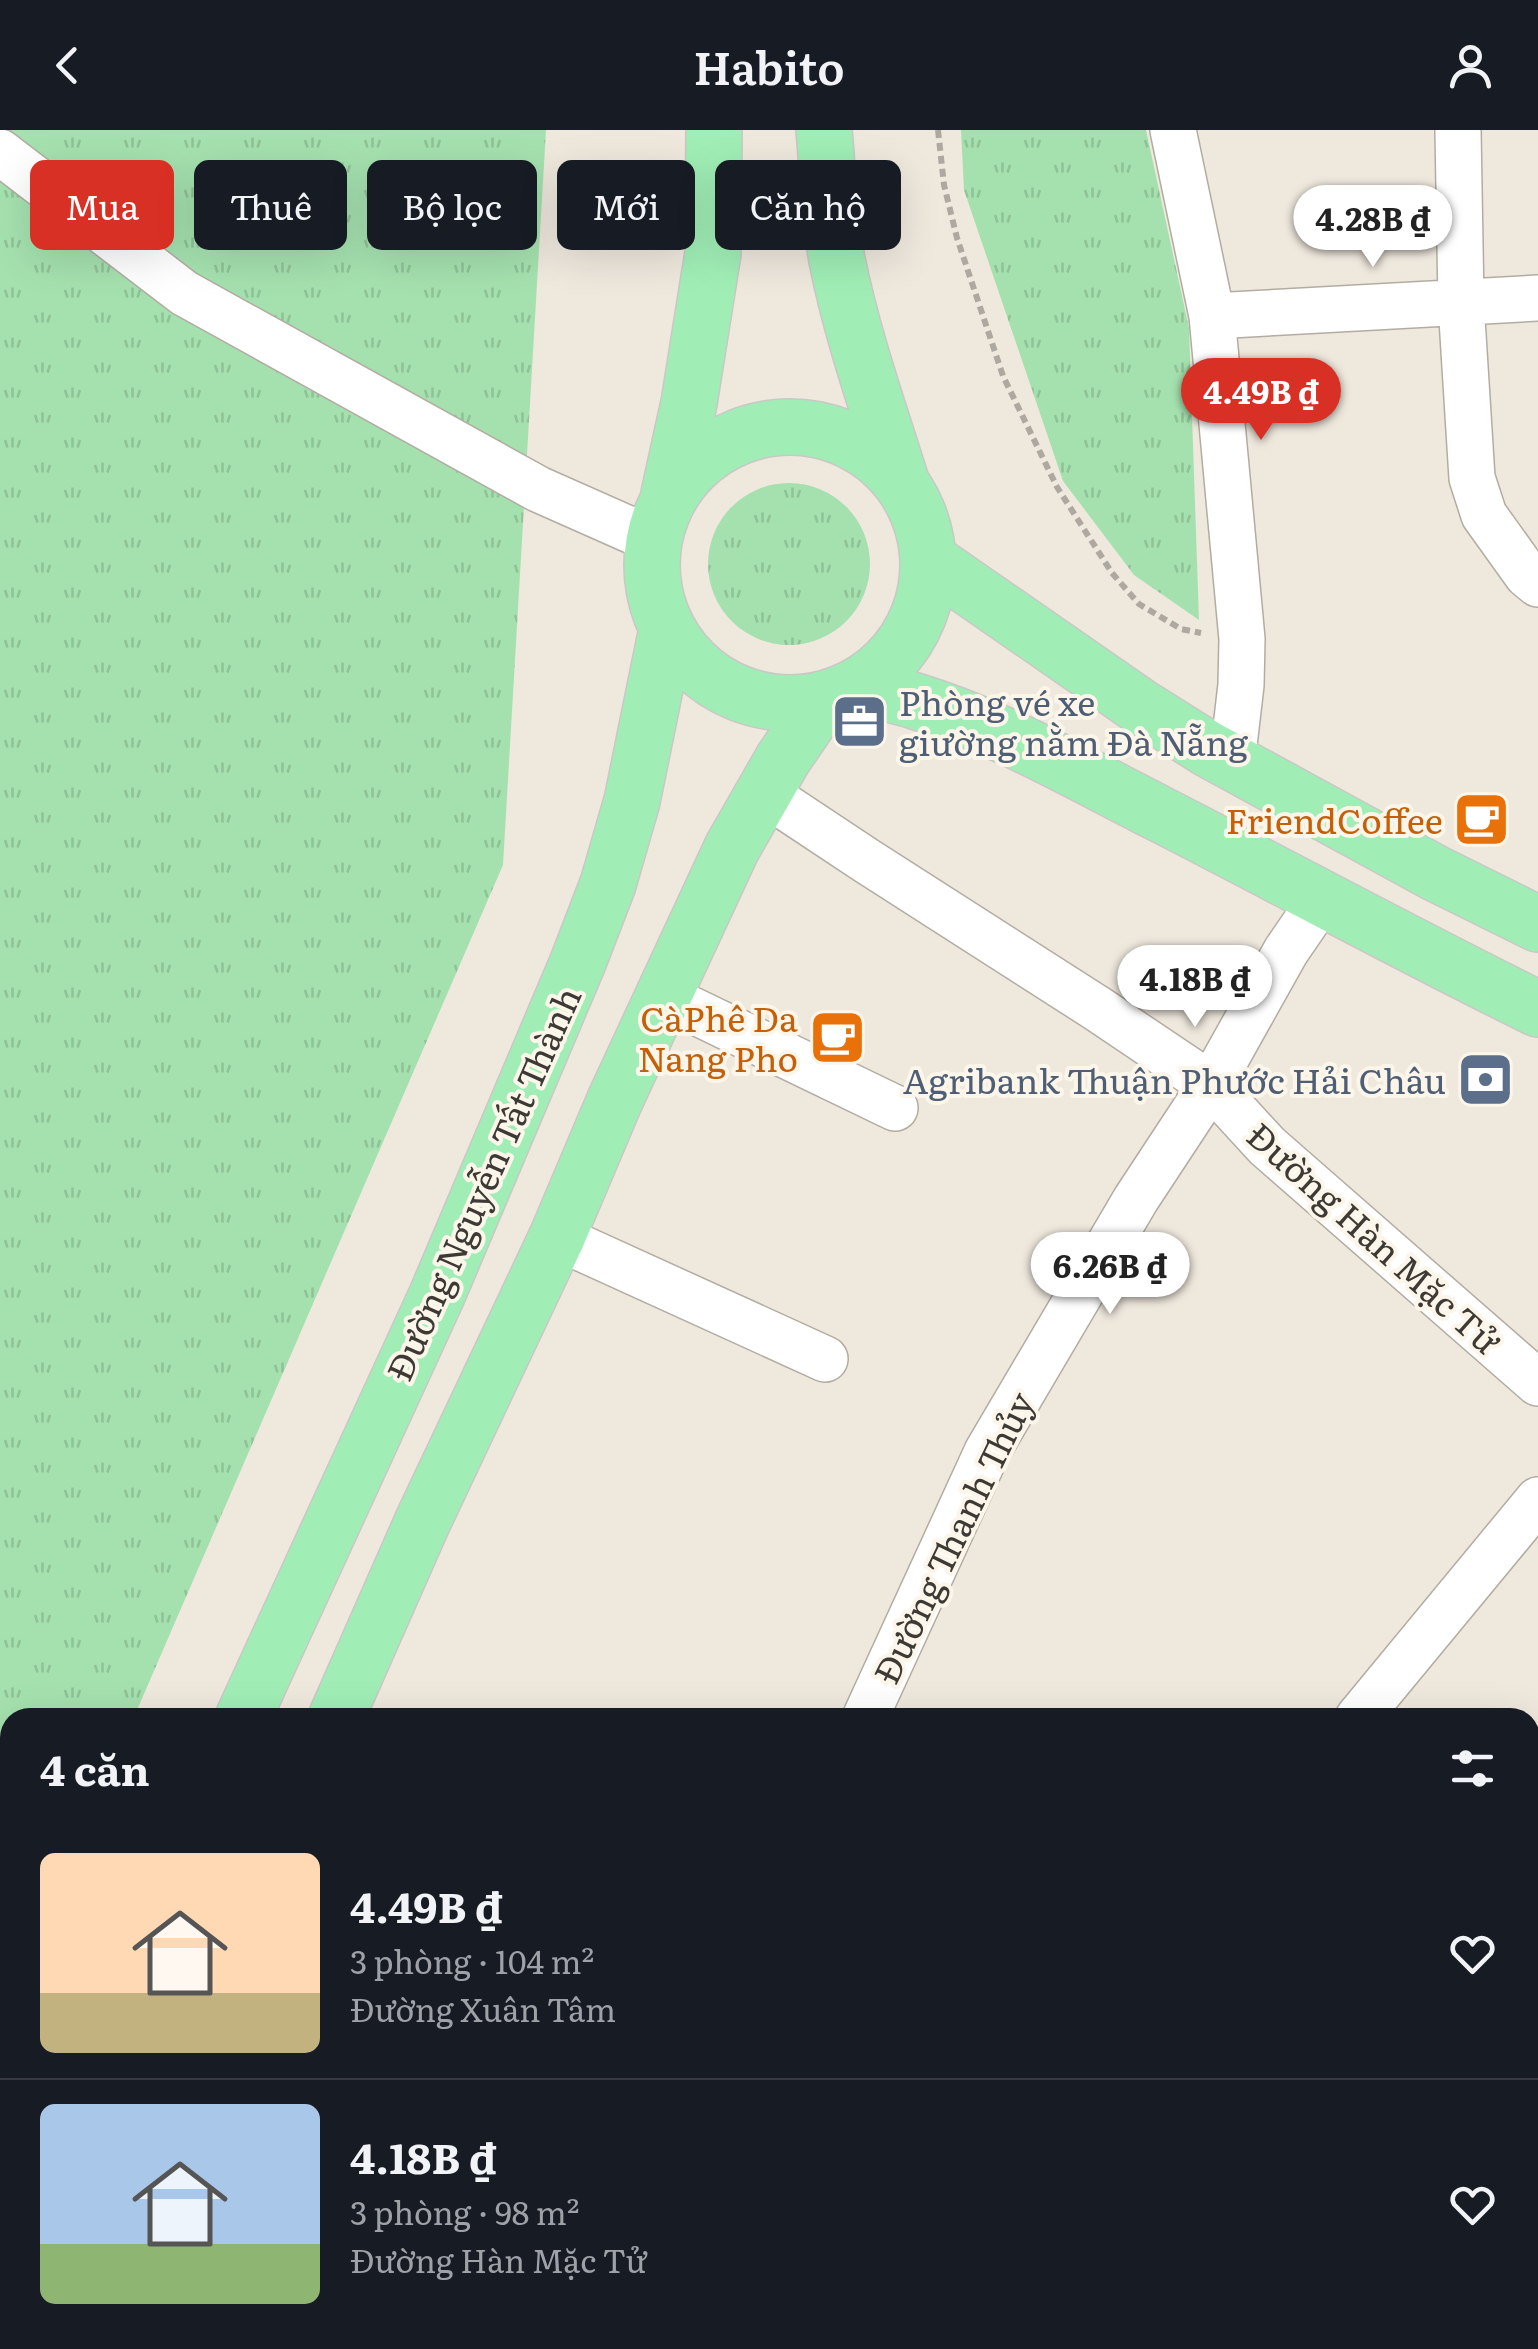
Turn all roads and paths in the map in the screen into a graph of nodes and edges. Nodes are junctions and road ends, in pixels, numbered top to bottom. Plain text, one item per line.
1 (714, 130) edge
2 (824, 130) edge
3 (938, 130) edge
4 (1173, 130) edge
5 (1458, 130) edge
6 (0, 152) edge
7 (1538, 298) edge
8 (1462, 302) junction
9 (1212, 316) junction
10 (901, 481) junction
11 (660, 519) junction
12 (929, 560) junction
13 (1538, 584) edge
14 (667, 630) junction
15 (1242, 639) junction
16 (840, 693) junction
17 (1232, 762) junction
18 (764, 792) junction
19 (1323, 897) junction
20 (1538, 924) edge
21 (663, 996) junction
22 (1538, 1009) edge
23 (1211, 1086) junction
24 (895, 1108) dead end
25 (556, 1237) junction
26 (825, 1359) dead end
27 (1538, 1383) edge
28 (349, 1482) junction
29 (1538, 1500) edge
30 (422, 1523) junction
31 (247, 1708) edge
32 (340, 1708) edge
33 (870, 1708) edge
34 (1366, 1708) edge

1 - 11 main road
2 - 10 main road
3 - 15 path
4 - 9 street
5 - 8 street
6 - 11 street
7 - 8 street
8 - 9 street
8 - 13 street
9 - 15 street
10 - 11 main road
10 - 12 main road
11 - 14 main road
12 - 16 main road
12 - 17 main road
14 - 16 main road
14 - 28 main road, Đường Nguyễn Tất Thành
15 - 17 street
16 - 18 main road
16 - 19 main road
17 - 20 main road
18 - 21 main road
18 - 23 street, Đường Hàn Mặc Tử
19 - 22 main road
19 - 23 street, Đường Thanh Thủy
21 - 24 street
21 - 25 main road
23 - 27 street, Đường Hàn Mặc Tử
23 - 33 street, Đường Thanh Thủy
25 - 26 street
25 - 30 main road
28 - 30 main road
28 - 31 main road, Đường Nguyễn Tất Thành
29 - 34 street
30 - 32 main road

